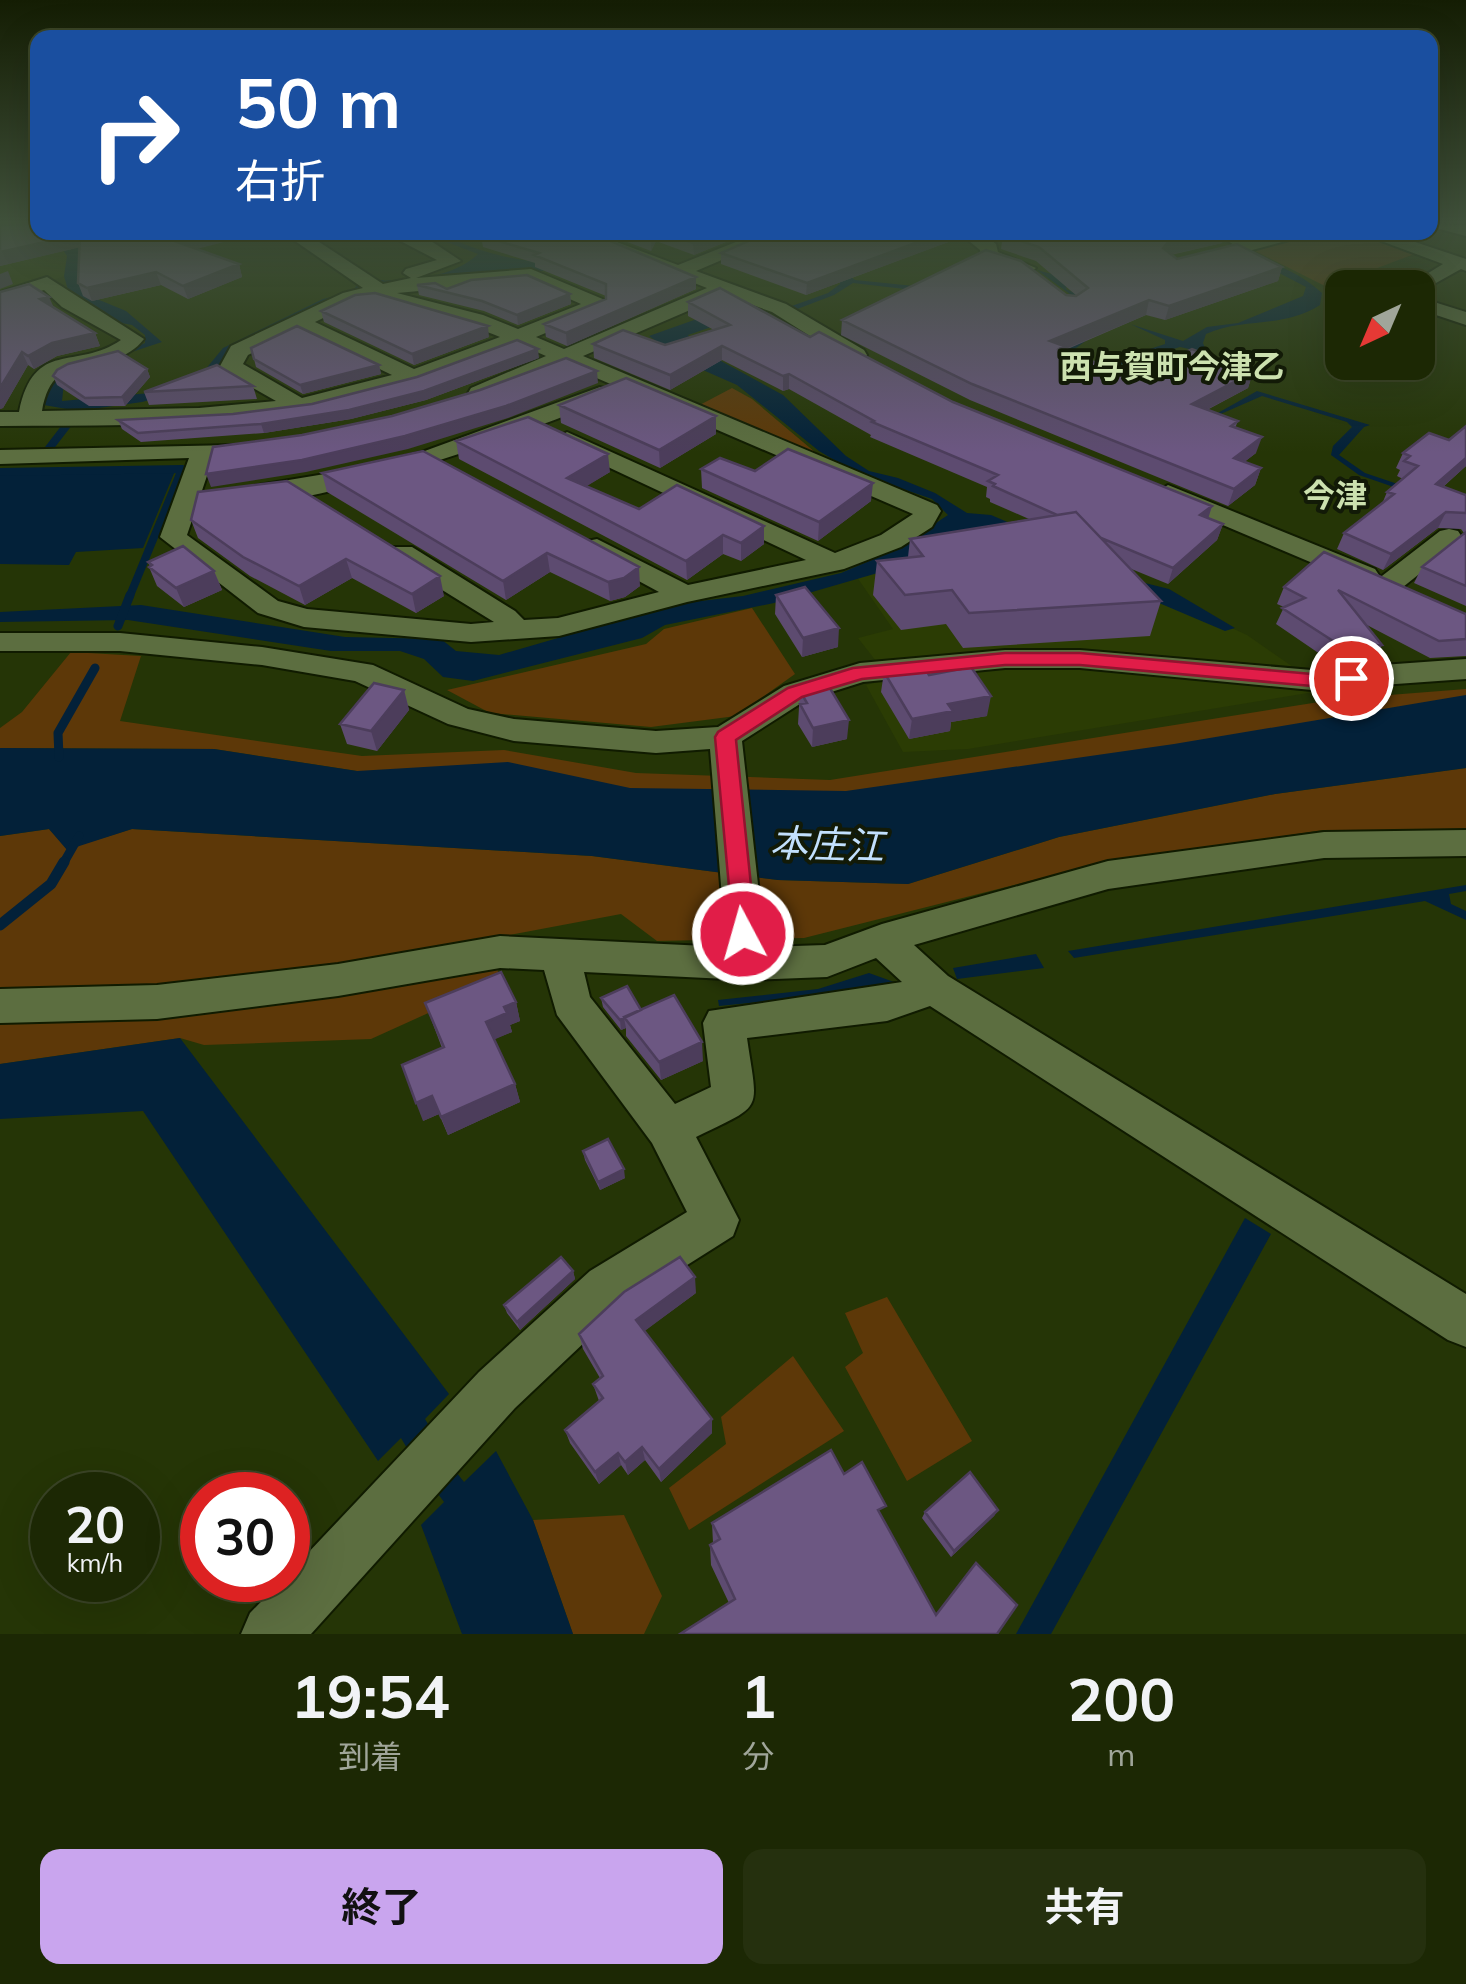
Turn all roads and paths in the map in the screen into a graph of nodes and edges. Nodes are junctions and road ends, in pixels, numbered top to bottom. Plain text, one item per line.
1 (67, 300) edge
2 (316, 300) edge
3 (394, 300) edge
4 (589, 300) edge
5 (698, 300) edge
6 (754, 300) edge
7 (291, 309) junction
8 (1435, 309) edge
9 (1466, 320) edge
10 (517, 337) junction
11 (561, 358) junction
12 (880, 367) edge
13 (413, 377) junction
14 (624, 384) junction
15 (459, 399) edge
16 (298, 405) junction
17 (28, 418) junction
18 (0, 419) edge
19 (535, 424) junction
20 (253, 446) edge
21 (203, 452) junction
22 (0, 458) edge
23 (432, 458) junction
24 (459, 474) edge
25 (1154, 488) edge
26 (187, 500) junction
27 (373, 535) edge
28 (1448, 537) dead end
29 (580, 538) edge
30 (834, 564) junction
31 (1388, 584) junction
32 (684, 594) junction
33 (1419, 599) edge
34 (516, 630) junction
35 (0, 642) edge
36 (1466, 669) edge
37 (726, 746) junction
38 (1466, 843) edge
39 (882, 938) junction
40 (745, 949) junction
41 (560, 954) junction
42 (934, 988) junction
43 (0, 1006) edge
44 (668, 1129) junction
45 (1466, 1322) edge
46 (271, 1634) edge

1 - 17 street
2 - 7 street
3 - 10 street
4 - 10 street
5 - 11 street
6 - 12 street
7 - 13 street
7 - 16 street
8 - 9 street
10 - 11 street
10 - 13 street
11 - 14 street
11 - 15 street
13 - 16 street
14 - 19 street
14 - 30 street
16 - 17 street
17 - 18 street
19 - 23 street
19 - 30 street
20 - 21 street
21 - 22 street
21 - 26 street
23 - 24 street
23 - 26 street
25 - 31 street
26 - 34 street
27 - 34 street
28 - 31 street
29 - 32 street
30 - 32 street
31 - 33 street
32 - 34 street
35 - 37 street
36 - 37 street
37 - 40 street
38 - 39 street
39 - 40 street
39 - 42 street
40 - 41 street
41 - 43 street
41 - 44 street
42 - 44 street
42 - 45 street
44 - 46 street

